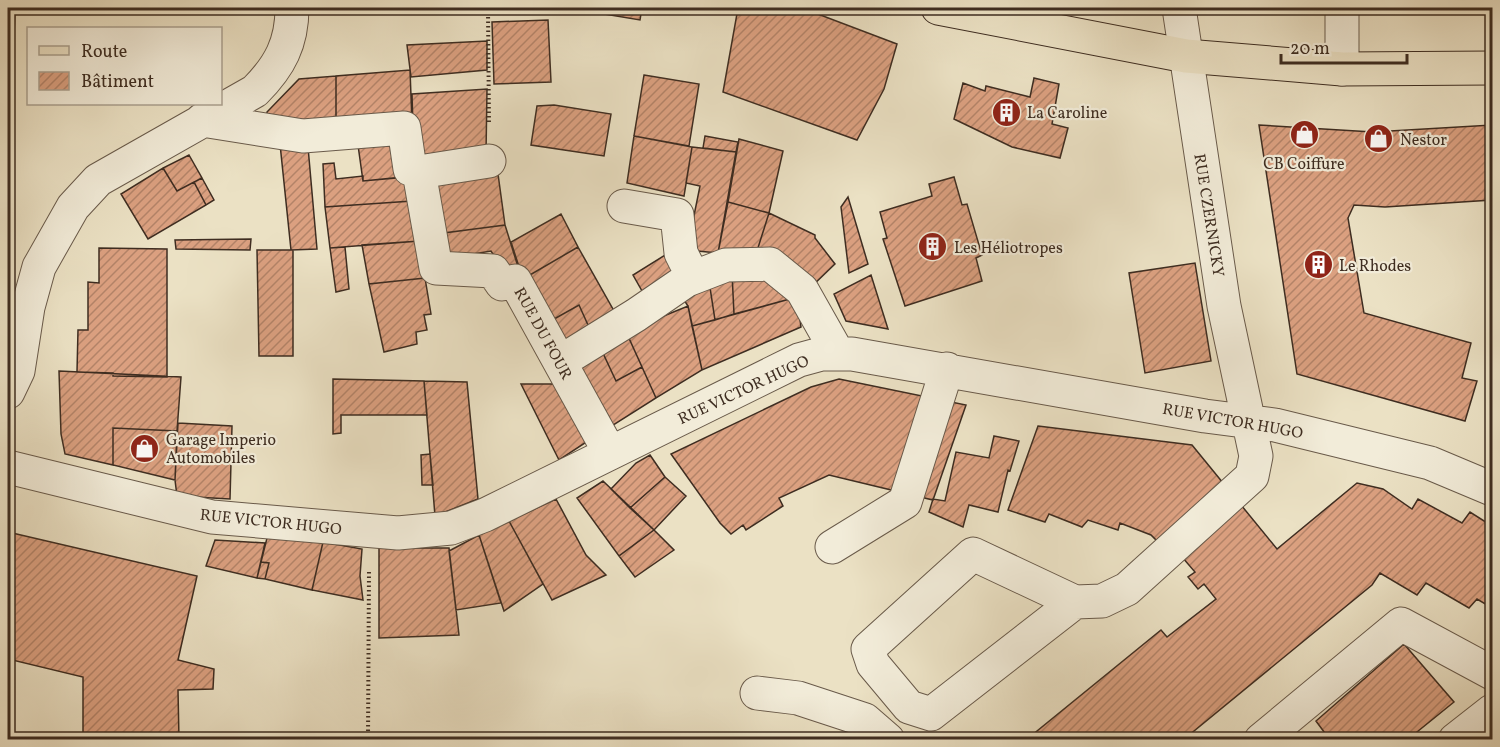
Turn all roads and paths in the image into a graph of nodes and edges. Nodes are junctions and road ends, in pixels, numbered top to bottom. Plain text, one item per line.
1 (292, 8) edge
2 (488, 8) edge
3 (938, 8) edge
4 (1179, 8) edge
5 (1342, 8) edge
6 (1485, 8) edge
7 (1492, 13) edge
8 (1186, 56) junction
9 (1492, 68) edge
10 (1342, 69) junction
11 (202, 120) junction
12 (489, 161) joint
13 (419, 172) junction
14 (624, 206) dead end
15 (693, 277) junction
16 (837, 352) junction
17 (560, 362) junction
18 (946, 369) junction
19 (8, 392) edge
20 (1248, 421) junction
21 (610, 453) junction
22 (8, 467) edge
23 (1492, 489) edge
24 (370, 531) junction
25 (832, 547) dead end
26 (1075, 602) junction
27 (1492, 673) edge
28 (757, 693) dead end
29 (1492, 711) edge
30 (368, 740) edge
31 (888, 740) edge
32 (1261, 740) edge
33 (1455, 740) edge

1 - 11 street
2 - 12 path
3 - 8 main road
4 - 8 street, RUE CZERNICKY
5 - 10 street
6 - 7 path
8 - 10 main road
8 - 20 street, RUE CZERNICKY
9 - 10 main road
11 - 13 street, RUE DU FOUR
11 - 19 street
12 - 13 street
13 - 17 street, RUE DU FOUR
14 - 15 street
15 - 16 street
15 - 17 street
16 - 18 street, RUE VICTOR HUGO
16 - 21 street, RUE VICTOR HUGO
17 - 21 street, RUE DU FOUR
18 - 20 street, RUE VICTOR HUGO
18 - 25 street
20 - 23 street, RUE VICTOR HUGO
20 - 26 street, RUE CZERNICKY
21 - 24 street, RUE VICTOR HUGO
22 - 24 street, RUE VICTOR HUGO
24 - 30 path
26 - 26 street
27 - 32 street
28 - 31 street
29 - 33 street

